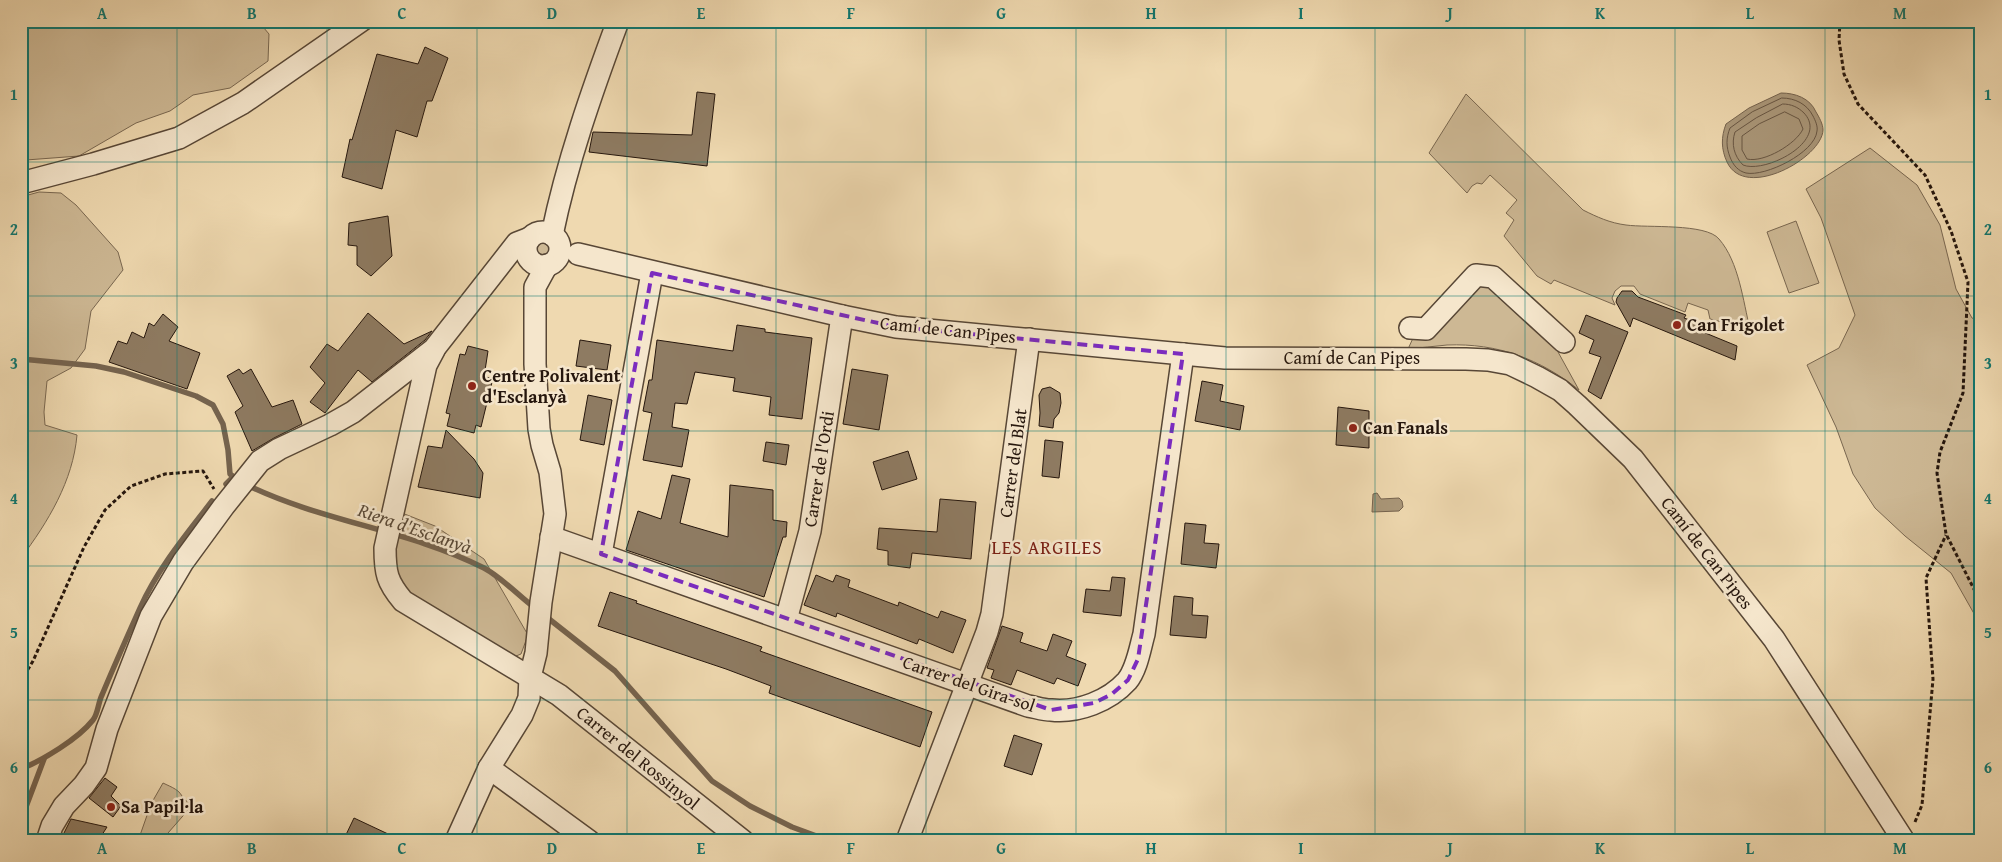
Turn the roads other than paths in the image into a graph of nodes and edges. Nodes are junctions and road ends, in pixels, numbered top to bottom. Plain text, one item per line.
1 (361, 21) edge
2 (618, 21) edge
3 (21, 183) edge
4 (544, 236) junction
5 (578, 254) junction
6 (550, 264) junction
7 (652, 273) junction
8 (842, 316) junction
9 (1410, 328) dead end
10 (1029, 339) junction
11 (1564, 342) dead end
12 (434, 349) junction
13 (1182, 354) junction
14 (388, 386) junction
15 (420, 395) junction
16 (551, 536) junction
17 (601, 554) junction
18 (786, 620) junction
19 (530, 678) junction
20 (967, 684) junction
21 (490, 768) junction
22 (1910, 832) edge
23 (47, 841) edge
24 (456, 841) edge
25 (590, 841) edge
26 (743, 841) edge
27 (907, 841) edge

1 - 3 street
2 - 4 street
4 - 5 street, Camí de Can Pipes
4 - 6 street
4 - 6 street
4 - 12 street
5 - 6 street
5 - 7 street, Camí de Can Pipes
6 - 16 street
7 - 8 street, Camí de Can Pipes
7 - 17 street
8 - 10 street, Camí de Can Pipes
8 - 18 street, Carrer de l'Ordi
9 - 11 street
10 - 13 street, Camí de Can Pipes
10 - 20 street, Carrer del Blat
12 - 14 street
12 - 15 street, Carrer del Rossinyol
13 - 20 street, Carrer del Gira-sol
13 - 22 street, Camí de Can Pipes
14 - 15 street
14 - 23 street
15 - 19 street, Carrer del Rossinyol
16 - 17 street, Carrer del Gira-sol
16 - 19 street
17 - 18 street, Carrer del Gira-sol
18 - 20 street, Carrer del Gira-sol
19 - 21 street
19 - 26 street, Carrer del Rossinyol
20 - 27 street, Carrer del Blat
21 - 24 street
21 - 25 street

